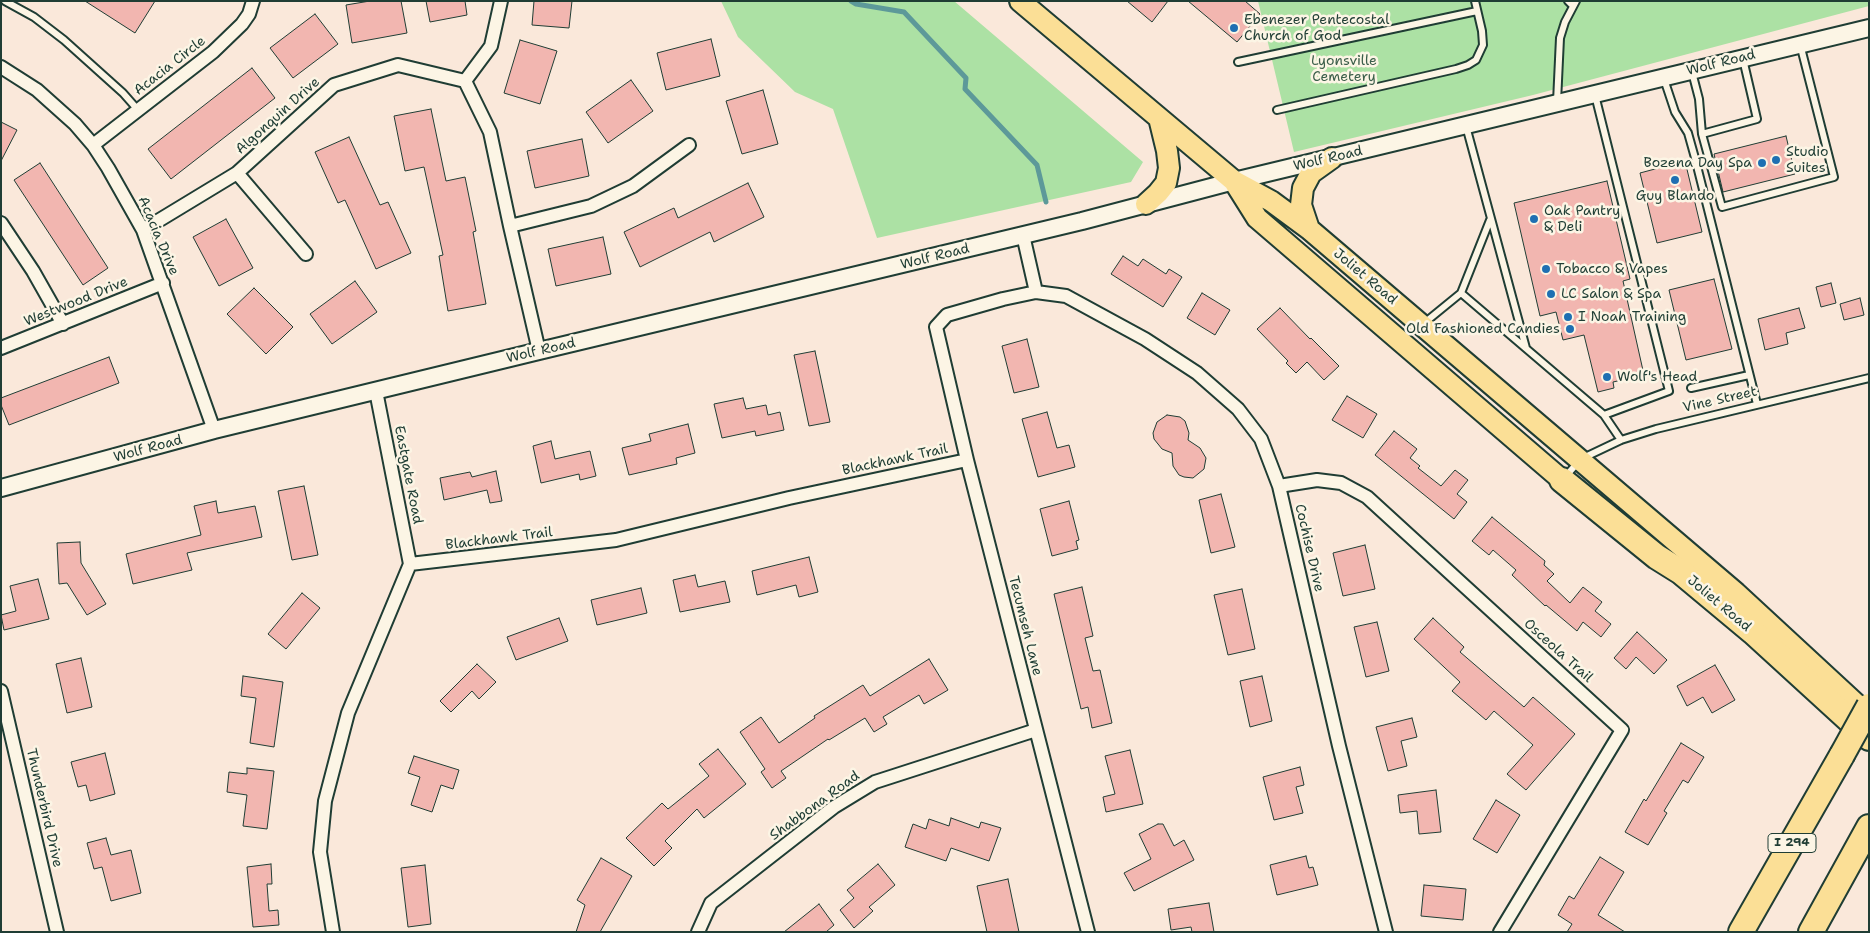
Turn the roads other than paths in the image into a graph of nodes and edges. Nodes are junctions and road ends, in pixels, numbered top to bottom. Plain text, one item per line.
1 (4, 1) edge
2 (253, 1) edge
3 (501, 1) edge
4 (1020, 1) edge
5 (1475, 1) edge
6 (1568, 1) edge
7 (1575, 4) edge
8 (1477, 11) junction
9 (1869, 28) edge
10 (1800, 44) junction
11 (1742, 58) junction
12 (1238, 62) dead end
13 (1, 67) edge
14 (1692, 70) junction
15 (1663, 77) junction
16 (466, 81) junction
17 (1595, 94) junction
18 (1557, 103) junction
19 (138, 110) junction
20 (1277, 110) dead end
21 (1159, 118) junction
22 (1466, 126) junction
23 (1702, 134) junction
24 (93, 145) junction
25 (689, 145) dead end
26 (1332, 158) junction
27 (237, 173) junction
28 (1234, 182) junction
29 (1146, 204) junction
30 (1490, 219) junction
31 (1, 223) edge
32 (510, 226) junction
33 (1308, 229) junction
34 (143, 230) junction
35 (1023, 235) junction
36 (306, 254) dead end
37 (163, 283) junction
38 (1036, 292) junction
39 (1461, 293) junction
40 (63, 324) junction
41 (1422, 325) junction
42 (936, 327) joint
43 (1, 348) edge
44 (1526, 349) junction
45 (539, 351) junction
46 (1749, 375) junction
47 (1869, 378) edge
48 (1691, 388) dead end
49 (376, 392) junction
50 (1757, 404) junction
51 (1604, 415) junction
52 (214, 430) junction
53 (1621, 440) junction
54 (1581, 459) junction
55 (967, 460) junction
56 (1562, 480) junction
57 (1279, 486) junction
58 (1, 488) edge
59 (1657, 557) junction
60 (410, 564) junction
61 (1, 690) edge
62 (1869, 706) edge
63 (1869, 716) edge
64 (1036, 730) junction
65 (1869, 738) edge
66 (1869, 750) edge
67 (1869, 827) edge
68 (57, 932) edge
69 (333, 932) edge
70 (698, 932) edge
71 (1088, 932) edge
72 (1386, 932) edge
73 (1500, 932) edge
74 (1741, 932) edge
75 (1811, 932) edge

1 - 19 lane
2 - 19 street, Acacia Circle
3 - 16 street
4 - 21 main road, Joliet Road
5 - 8 lane
6 - 7 lane
7 - 18 lane
8 - 12 lane
8 - 20 lane
9 - 10 street, Wolf Road
10 - 11 street, Wolf Road
10 - 23 lane
11 - 14 street, Wolf Road
11 - 23 lane
13 - 24 street, Acacia Drive
14 - 15 street, Wolf Road
14 - 23 lane
15 - 17 street, Wolf Road
15 - 46 lane
16 - 27 street, Algonquin Drive
16 - 32 street
17 - 18 street, Wolf Road
17 - 51 lane
18 - 22 street, Wolf Road
19 - 24 street, Acacia Circle
21 - 28 main road, Joliet Road
21 - 29 main road
22 - 26 street, Wolf Road
22 - 30 lane
24 - 34 street, Acacia Drive
25 - 32 street
26 - 28 street, Wolf Road
26 - 33 main road
27 - 34 street, Algonquin Drive
27 - 36 street
28 - 29 street, Wolf Road
28 - 33 main road, Joliet Road
28 - 56 main road, Joliet Road
29 - 35 street, Wolf Road
30 - 39 lane
30 - 44 lane
31 - 40 street
32 - 45 street
33 - 41 main road, Joliet Road
34 - 37 street, Acacia Drive
35 - 38 street
35 - 45 street, Wolf Road
37 - 40 street, Westwood Drive
37 - 52 street, Acacia Drive
38 - 42 street, Cochise Drive
38 - 57 street, Cochise Drive
39 - 41 lane
39 - 44 lane
40 - 43 street, Westwood Drive
41 - 54 main road, Joliet Road
42 - 55 street, Tecumseh Lane
44 - 51 lane
45 - 49 street, Wolf Road
46 - 48 lane
46 - 50 lane
47 - 50 lane, Vine Street
49 - 52 street, Wolf Road
49 - 60 street, Eastgate Road
50 - 53 lane, Vine Street
51 - 53 lane
52 - 58 street, Wolf Road
53 - 54 lane, Vine Street
54 - 56 lane
54 - 63 main road, Joliet Road
55 - 60 street, Blackhawk Trail
55 - 64 street, Tecumseh Lane
56 - 59 highway, Joliet Road
57 - 72 street, Cochise Drive
57 - 73 street, Osceola Trail
59 - 65 highway, Joliet Road
59 - 66 highway
60 - 69 street
61 - 68 street, Thunderbird Drive
62 - 74 highway, I 294, bridge
64 - 70 street, Shabbona Road
64 - 71 street, Tecumseh Lane
67 - 75 highway

